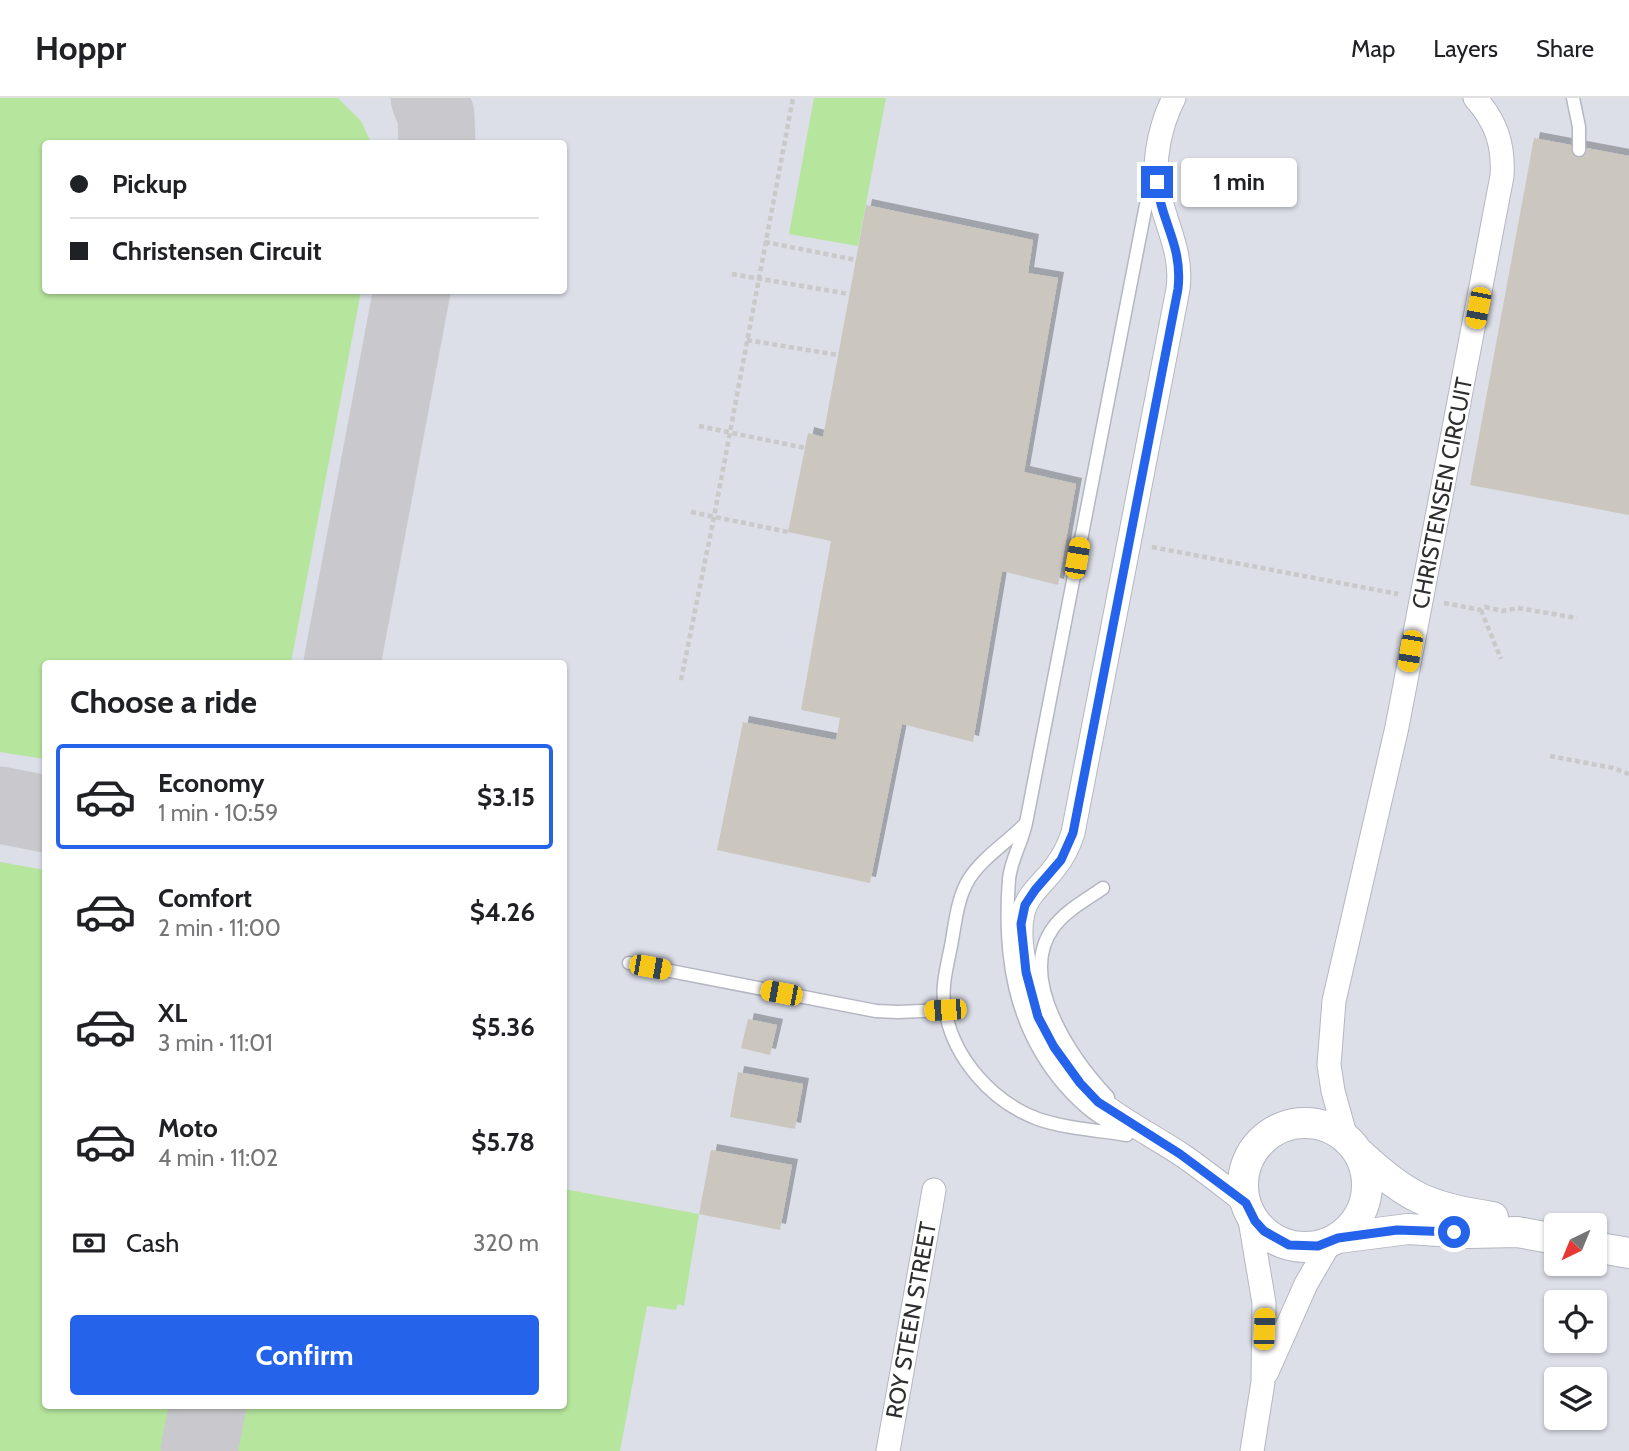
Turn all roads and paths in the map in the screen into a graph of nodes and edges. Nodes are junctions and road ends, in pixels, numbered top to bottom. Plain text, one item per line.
1 (793, 98) edge
2 (1174, 98) edge
3 (1475, 98) edge
4 (1573, 98) edge
5 (1160, 142) junction
6 (1578, 150) dead end
7 (765, 242) junction
8 (856, 260) dead end
9 (732, 274) dead end
10 (758, 279) junction
11 (849, 294) dead end
12 (747, 340) junction
13 (838, 355) dead end
14 (699, 426) dead end
15 (730, 432) junction
16 (805, 448) dead end
17 (691, 512) dead end
18 (714, 517) junction
19 (788, 532) dead end
20 (1130, 543) junction
21 (1421, 599) junction
22 (1481, 610) junction
23 (1577, 618) dead end
24 (1501, 659) dead end
25 (681, 680) dead end
26 (1550, 756) dead end
27 (1629, 774) edge
28 (1026, 823) junction
29 (1103, 888) dead end
30 (629, 963) dead end
31 (945, 1010) junction
32 (1158, 1141) junction
33 (1352, 1146) junction
34 (934, 1190) dead end
35 (1247, 1206) junction
36 (1517, 1232) junction
37 (1544, 1237) edge
38 (1334, 1239) junction
39 (1607, 1249) edge
40 (1629, 1253) edge
41 (1263, 1382) junction
42 (888, 1451) edge
43 (1252, 1451) edge

1 - 7 path
2 - 5 street
3 - 21 street, CHRISTENSEN CIRCUIT
4 - 6 lane
5 - 20 street
5 - 28 lane
7 - 8 path
7 - 10 path
9 - 10 path
10 - 11 path
10 - 12 path
12 - 13 path
12 - 15 path
14 - 15 path
15 - 16 path
15 - 18 path
17 - 18 path
18 - 19 path
18 - 25 path
20 - 21 path
20 - 32 street
21 - 22 path
21 - 33 street, CHRISTENSEN CIRCUIT
22 - 23 path
22 - 24 path
26 - 27 path
28 - 31 lane
28 - 32 lane
29 - 32 lane
30 - 31 lane
31 - 32 lane
32 - 35 street
33 - 35 street
33 - 36 street
33 - 38 street
34 - 42 street, ROY STEEN STREET
35 - 38 street
35 - 41 street
36 - 37 street
36 - 38 street
38 - 41 street
39 - 40 street
41 - 43 street

